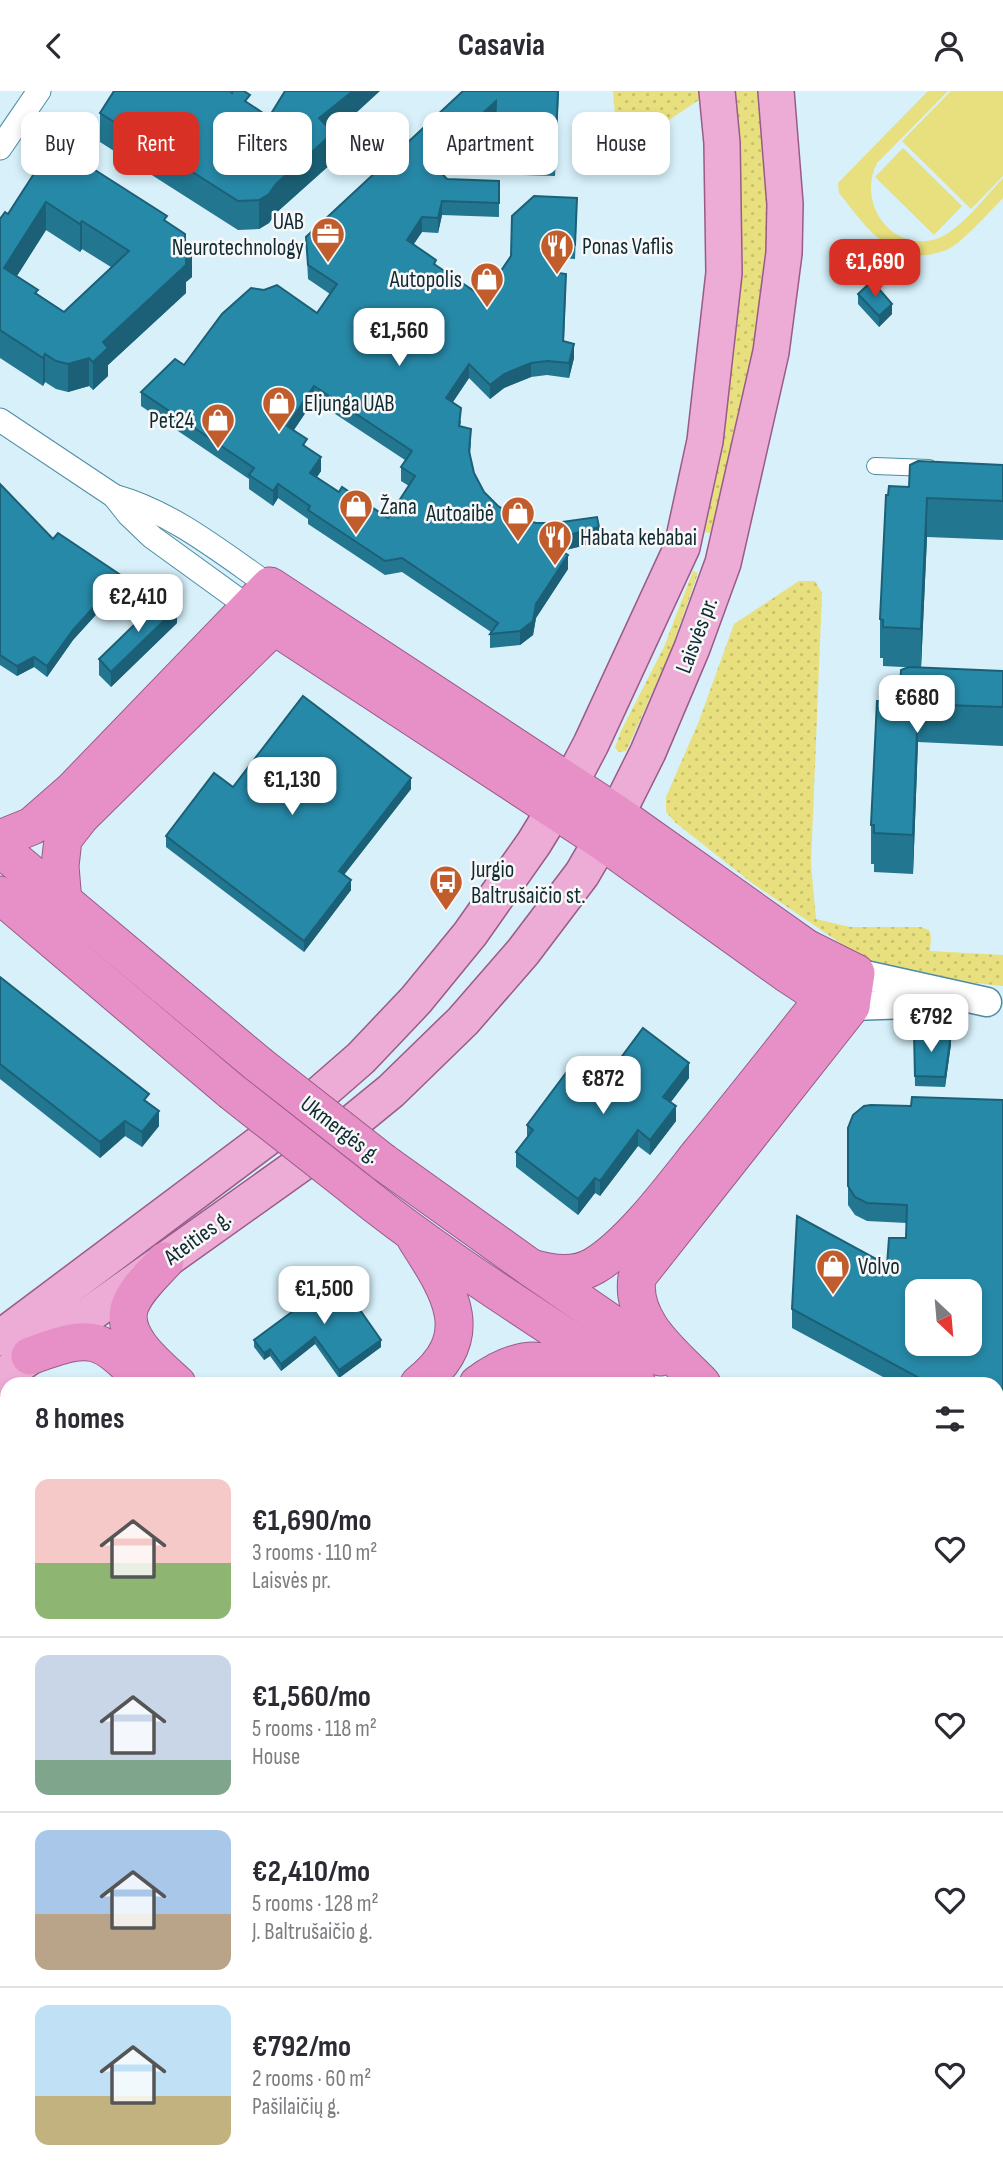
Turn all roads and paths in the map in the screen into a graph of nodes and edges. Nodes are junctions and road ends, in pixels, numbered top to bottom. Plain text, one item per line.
1 (39, 91) edge
2 (717, 91) edge
3 (776, 91) edge
4 (0, 148) edge
5 (0, 420) edge
6 (875, 466) dead end
7 (949, 469) edge
8 (273, 606) junction
9 (562, 797) junction
10 (609, 827) junction
11 (0, 839) edge
12 (0, 848) edge
13 (0, 895) edge
14 (63, 902) junction
15 (844, 992) junction
16 (995, 1002) edge
17 (361, 1058) joint
18 (391, 1091) joint
19 (410, 1229) junction
20 (165, 1261) junction
21 (531, 1268) junction
22 (15, 1347) edge
23 (0, 1377) edge
24 (139, 1377) edge
25 (170, 1377) edge
26 (428, 1377) edge
27 (490, 1377) edge
28 (590, 1377) edge
29 (626, 1377) edge
30 (692, 1377) edge
31 (695, 1377) edge

1 - 4 street
2 - 9 main road, Laisvės pr.
3 - 10 main road, Laisvės pr.
5 - 8 street
6 - 7 street
8 - 9 highway
8 - 11 highway
8 - 14 highway
9 - 10 highway
9 - 17 main road, Laisvės pr.
10 - 15 highway
10 - 18 main road, Laisvės pr.
12 - 14 highway, Ukmergės g.
13 - 19 highway, Ukmergės g., bridge
14 - 21 highway, Ukmergės g., bridge
15 - 16 street
15 - 21 highway
15 - 31 highway
17 - 22 main road, Ateities g.
18 - 20 main road, Ateities g.
19 - 26 highway
19 - 29 highway, Ukmergės g.
20 - 22 main road, Ateities g.
20 - 25 highway
21 - 30 highway, Ukmergės g.
22 - 23 main road, Ateities g.
22 - 24 highway
27 - 28 highway

